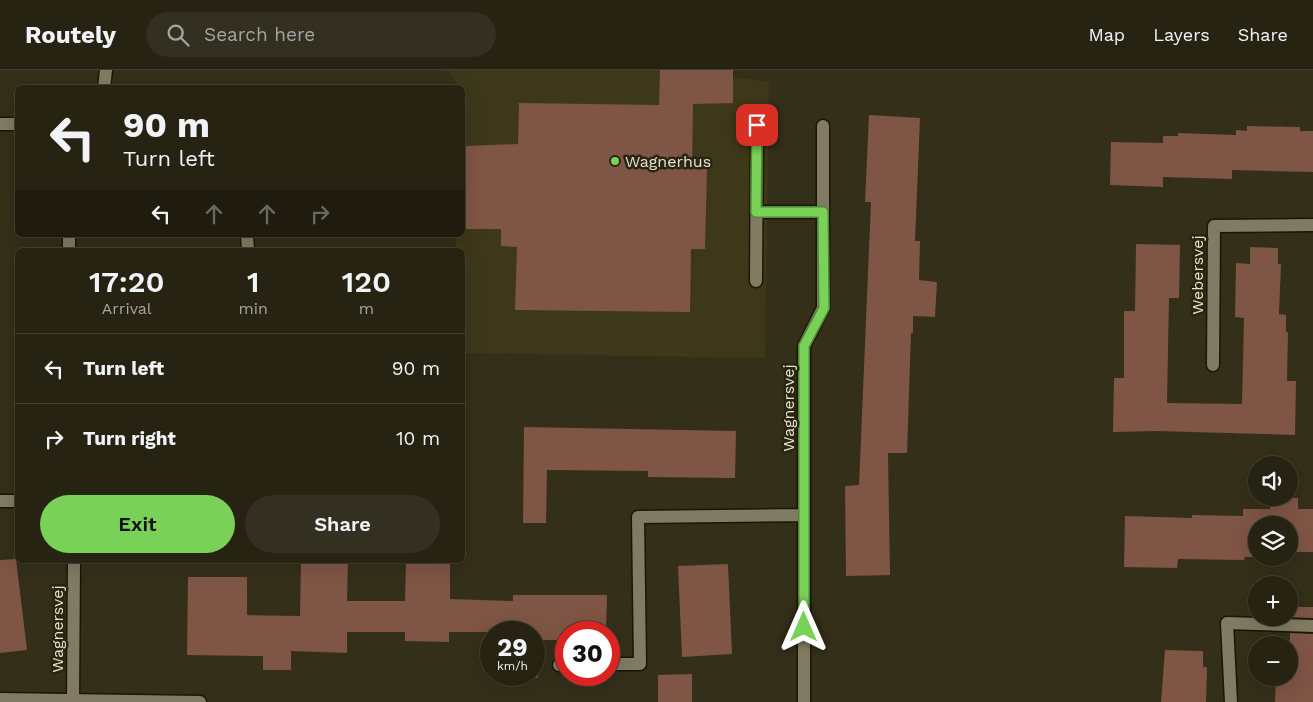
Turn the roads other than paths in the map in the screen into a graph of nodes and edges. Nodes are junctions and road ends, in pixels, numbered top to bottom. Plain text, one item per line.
1 (106, 70) edge
2 (104, 85) edge
3 (0, 124) edge
4 (15, 124) edge
5 (757, 125) dead end
6 (823, 126) dead end
7 (756, 212) junction
8 (823, 212) junction
9 (1313, 225) edge
10 (756, 281) dead end
11 (1212, 365) dead end
12 (0, 501) edge
13 (15, 501) edge
14 (804, 515) junction
15 (74, 563) edge
16 (1313, 626) edge
17 (620, 664) edge
18 (0, 699) edge
19 (73, 701) edge
20 (200, 702) edge
21 (804, 702) edge
22 (1231, 702) edge

1 - 2 street
3 - 4 street
5 - 7 street
6 - 8 street, Wagnersvej
7 - 8 street
7 - 10 street
8 - 14 street, Wagnersvej
9 - 11 street, Webersvej
12 - 13 street
14 - 17 street
14 - 21 street, Wagnersvej
15 - 19 street, Wagnersvej
16 - 22 street
18 - 19 street
19 - 20 street

